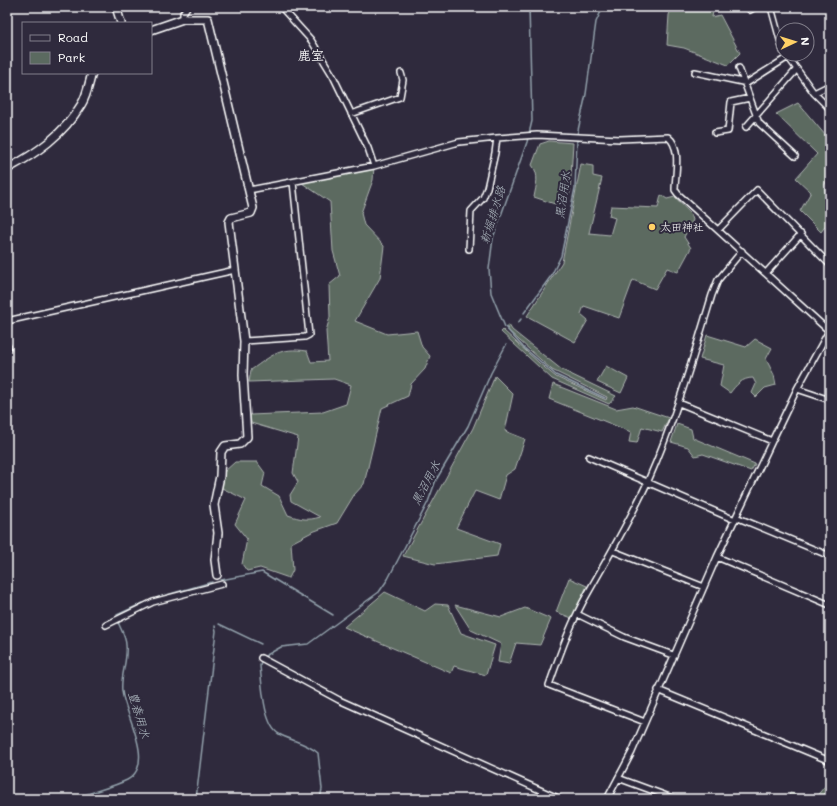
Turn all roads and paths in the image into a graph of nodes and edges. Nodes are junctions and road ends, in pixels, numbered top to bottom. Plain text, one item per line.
1 (116, 7) edge
2 (187, 7) edge
3 (281, 7) edge
4 (755, 7) edge
5 (770, 7) edge
6 (750, 10) dead end
7 (183, 19) junction
8 (121, 22) edge
9 (775, 24) edge
10 (152, 30) edge
11 (778, 62) edge
12 (792, 62) edge
13 (739, 68) dead end
14 (797, 69) junction
15 (695, 72) dead end
16 (400, 73) dead end
17 (92, 74) edge
18 (744, 82) junction
19 (830, 85) edge
20 (814, 93) junction
21 (750, 98) junction
22 (830, 109) edge
23 (351, 114) junction
24 (755, 115) junction
25 (746, 127) dead end
26 (715, 133) dead end
27 (497, 138) junction
28 (795, 156) dead end
29 (374, 166) junction
30 (7, 169) edge
31 (294, 182) junction
32 (249, 190) junction
33 (718, 230) junction
34 (801, 234) junction
35 (469, 249) dead end
36 (742, 250) junction
37 (830, 265) edge
38 (235, 270) junction
39 (766, 273) junction
40 (7, 322) edge
41 (829, 330) edge
42 (244, 341) junction
43 (797, 389) junction
44 (830, 400) edge
45 (679, 404) junction
46 (772, 441) junction
47 (589, 456) dead end
48 (647, 482) junction
49 (735, 518) junction
50 (613, 551) junction
51 (830, 556) edge
52 (717, 558) junction
53 (217, 575) joint
54 (704, 587) junction
55 (830, 605) edge
56 (577, 614) junction
57 (106, 625) dead end
58 (673, 655) junction
59 (261, 658) dead end
60 (658, 690) junction
61 (644, 722) junction
62 (830, 761) edge
63 (618, 778) junction
64 (560, 799) edge
65 (607, 799) edge
66 (675, 799) edge

1 - 8 street
2 - 7 street
3 - 23 street
4 - 6 street
5 - 9 street
7 - 10 street
7 - 32 street
11 - 18 street
12 - 14 street
13 - 18 street
14 - 20 street
14 - 24 street
15 - 18 street
16 - 23 street
17 - 30 street
18 - 21 street
19 - 20 street
20 - 22 street
21 - 24 street
21 - 26 street
23 - 29 street
24 - 25 street
24 - 28 street
27 - 29 street
27 - 33 street
27 - 35 street
29 - 31 street
31 - 32 street
31 - 42 street
32 - 38 street
33 - 34 street
33 - 36 street
34 - 37 street
34 - 39 street
36 - 39 street
36 - 45 street
38 - 40 street
38 - 42 street
39 - 41 street
41 - 43 street
42 - 53 street
43 - 44 street
43 - 46 street
45 - 46 street
45 - 48 street
46 - 49 street
47 - 48 street
48 - 49 street
48 - 50 street
49 - 51 street
49 - 52 street
50 - 54 street
50 - 56 street
52 - 54 street
52 - 55 street
53 - 57 street
54 - 58 street
56 - 58 street
56 - 61 street
58 - 60 street
59 - 64 street
60 - 61 street
60 - 62 street
61 - 63 street
63 - 65 street
63 - 66 street

